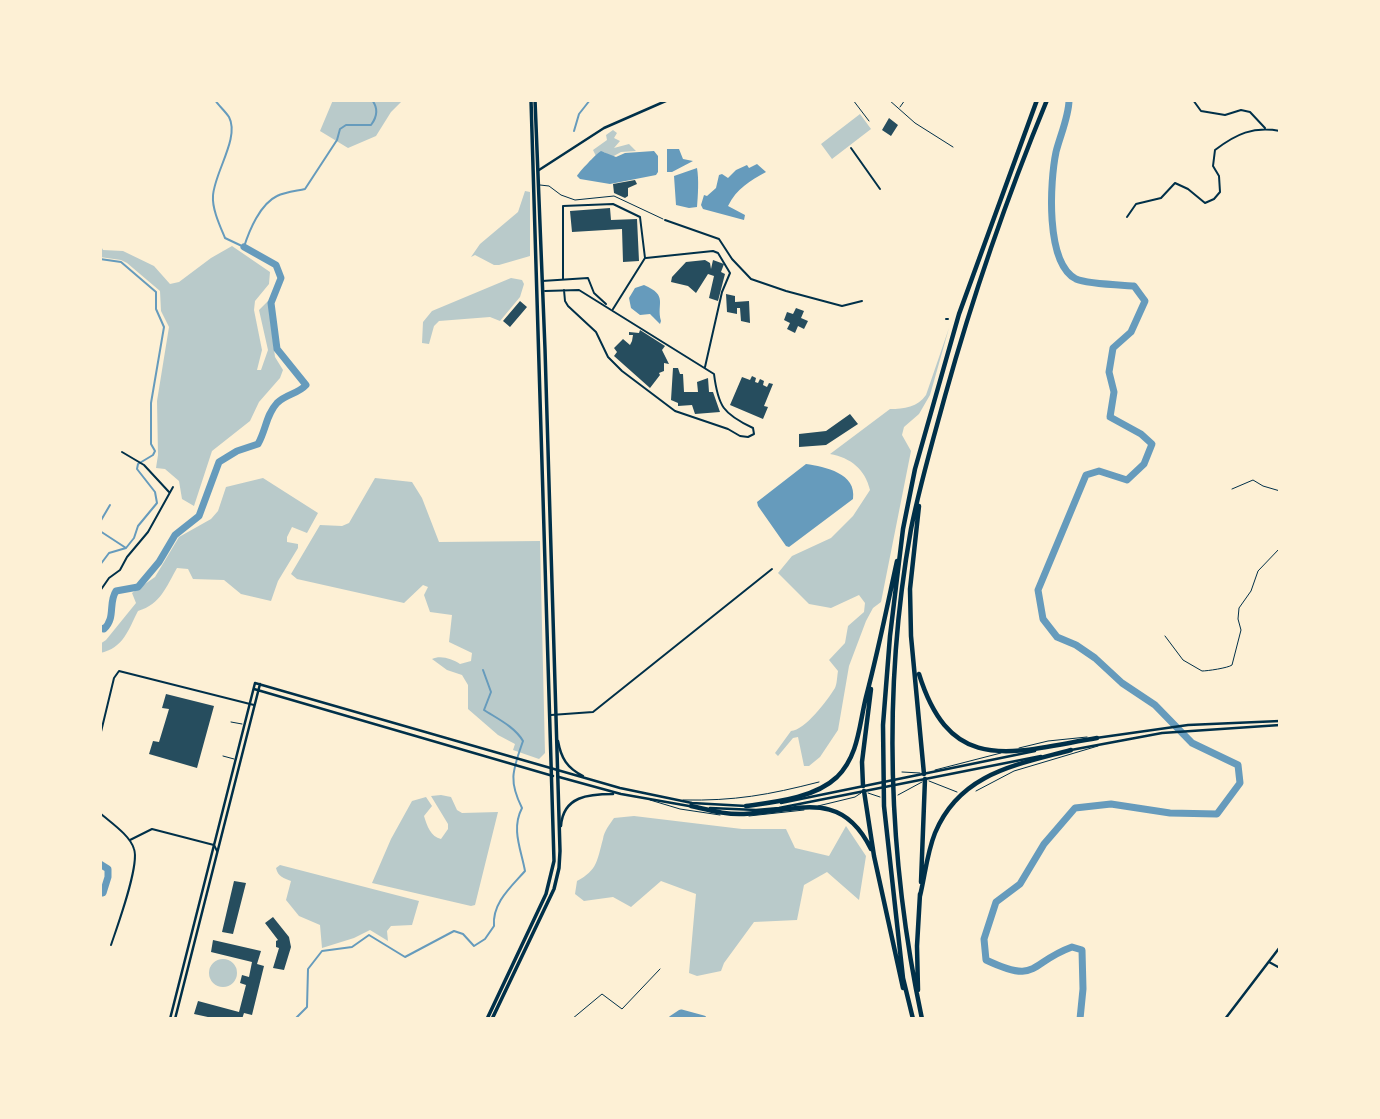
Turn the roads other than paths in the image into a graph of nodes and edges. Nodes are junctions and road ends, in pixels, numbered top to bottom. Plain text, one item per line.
1 (533, 100) edge
2 (668, 100) edge
3 (853, 100) edge
4 (889, 100) edge
5 (905, 100) edge
6 (1037, 100) edge
7 (1046, 100) edge
8 (1193, 100) edge
9 (899, 108) junction
10 (869, 121) dead end
11 (1266, 128) junction
12 (1280, 131) edge
13 (953, 147) dead end
14 (851, 148) dead end
15 (539, 171) junction
16 (535, 175) junction
17 (537, 185) junction
18 (880, 189) dead end
19 (1127, 217) dead end
20 (665, 220) joint
21 (645, 258) junction
22 (563, 279) junction
23 (540, 281) junction
24 (564, 290) junction
25 (540, 291) junction
26 (862, 301) dead end
27 (612, 309) junction
28 (704, 369) junction
29 (122, 452) dead end
30 (920, 484) junction
31 (173, 487) dead end
32 (1232, 489) dead end
33 (1280, 491) edge
34 (170, 493) junction
35 (906, 512) junction
36 (1280, 548) edge
37 (772, 569) dead end
38 (100, 591) edge
39 (1165, 636) dead end
40 (915, 662) junction
41 (875, 664) junction
42 (260, 684) junction
43 (254, 689) junction
44 (258, 690) junction
45 (250, 704) junction
46 (255, 706) junction
47 (550, 715) junction
48 (556, 715) junction
49 (231, 722) dead end
50 (1280, 723) edge
51 (244, 725) junction
52 (1162, 730) junction
53 (100, 736) edge
54 (558, 738) junction
55 (1097, 738) junction
56 (1114, 741) junction
57 (485, 750) junction
58 (1071, 750) junction
59 (1007, 751) junction
60 (484, 755) junction
61 (222, 756) dead end
62 (236, 760) junction
63 (551, 768) junction
64 (558, 771) junction
65 (902, 772) dead end
66 (552, 775) junction
67 (559, 777) junction
68 (925, 777) junction
69 (592, 780) junction
70 (818, 782) dead end
71 (864, 789) junction
72 (976, 791) dead end
73 (957, 792) dead end
74 (621, 794) junction
75 (641, 797) junction
76 (676, 800) junction
77 (691, 806) junction
78 (746, 806) junction
79 (817, 806) junction
80 (100, 813) edge
81 (560, 832) junction
82 (129, 840) junction
83 (214, 845) junction
84 (217, 852) junction
85 (874, 856) junction
86 (920, 896) junction
87 (535, 925) junction
88 (111, 945) dead end
89 (525, 946) junction
90 (1280, 947) edge
91 (1269, 961) junction
92 (1280, 968) edge
93 (660, 969) dead end
94 (919, 1002) junction
95 (173, 1019) edge
96 (487, 1019) edge
97 (492, 1019) edge
98 (572, 1019) edge
99 (913, 1019) edge
100 (922, 1019) edge
101 (1225, 1019) edge

1 - 15 main road
1 - 16 main road
2 - 15 street
3 - 10 lane
4 - 9 lane
5 - 9 lane
6 - 35 highway
7 - 30 highway
8 - 11 street
9 - 13 lane
11 - 12 street
11 - 19 street
14 - 18 street
15 - 16 street
15 - 17 main road
16 - 17 main road
17 - 20 lane
17 - 23 main road
20 - 26 street
21 - 22 street
21 - 27 street
21 - 28 street
22 - 23 street
22 - 27 street
23 - 25 main road
24 - 25 street
24 - 27 street
24 - 28 street
25 - 47 main road
25 - 48 main road
27 - 28 street
29 - 34 street
30 - 40 highway
30 - 94 highway
31 - 34 street
32 - 33 lane
34 - 38 street
35 - 41 highway
35 - 99 highway
36 - 39 lane
37 - 48 street
40 - 59 highway
40 - 68 highway
41 - 71 highway
41 - 78 highway
42 - 43 street
42 - 44 street
42 - 57 street
43 - 44 street
43 - 45 street
44 - 46 street
44 - 60 street
45 - 46 street
45 - 51 street
45 - 53 street
46 - 84 street
47 - 48 street
47 - 63 main road
48 - 54 main road
49 - 51 lane
50 - 52 street
50 - 52 street
51 - 62 street
52 - 55 street
52 - 56 street
54 - 64 main road
54 - 69 street
55 - 59 highway
55 - 68 street
56 - 58 street
56 - 72 lane
57 - 60 street
57 - 63 street
58 - 68 street
58 - 86 highway
59 - 68 lane
60 - 66 street
61 - 62 lane
62 - 83 street
63 - 64 street
63 - 66 main road
64 - 67 main road
64 - 69 street
65 - 68 lane
66 - 67 street
66 - 87 main road
67 - 74 street
67 - 81 main road
68 - 71 street
68 - 71 lane
68 - 73 lane
68 - 86 highway
69 - 76 street
70 - 76 lane
71 - 77 street
71 - 78 street
71 - 79 lane
71 - 85 highway
74 - 75 street
74 - 81 street
75 - 77 street
75 - 79 lane
76 - 78 street
77 - 79 highway
79 - 85 highway
80 - 82 street
81 - 87 main road
82 - 83 street
82 - 88 street
83 - 84 street
83 - 95 street
84 - 95 street
85 - 99 highway
86 - 94 highway
87 - 89 main road
89 - 96 main road
89 - 97 main road
90 - 91 street
91 - 92 street
91 - 101 street
93 - 98 lane
94 - 100 highway

